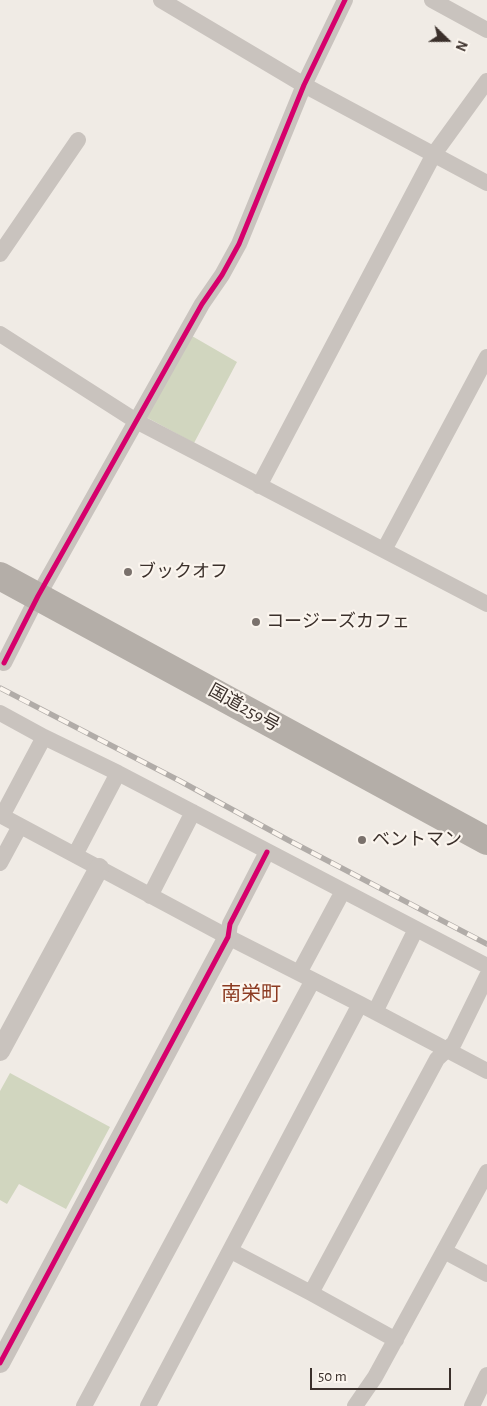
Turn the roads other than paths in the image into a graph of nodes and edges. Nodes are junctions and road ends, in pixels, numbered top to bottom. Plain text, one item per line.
1 (161, 0) edge
2 (345, 0) edge
3 (432, 0) edge
4 (487, 30) edge
5 (487, 82) edge
6 (304, 85) junction
7 (78, 140) dead end
8 (434, 154) junction
9 (487, 183) edge
10 (0, 254) edge
11 (0, 334) edge
12 (487, 357) edge
13 (136, 421) junction
14 (260, 486) junction
15 (384, 550) junction
16 (0, 576) edge
17 (38, 596) junction
18 (487, 604) edge
19 (4, 663) dead end
20 (0, 714) edge
21 (44, 737) junction
22 (118, 773) junction
23 (193, 812) junction
24 (1, 816) edge
25 (20, 826) junction
26 (487, 841) edge
27 (268, 852) junction
28 (75, 855) junction
29 (0, 863) edge
30 (99, 868) junction
31 (342, 891) junction
32 (150, 896) junction
33 (416, 929) junction
34 (228, 937) junction
35 (487, 966) edge
36 (487, 976) edge
37 (306, 977) junction
38 (367, 1008) junction
39 (447, 1050) junction
40 (0, 1051) edge
41 (487, 1071) edge
42 (487, 1172) edge
43 (231, 1251) junction
44 (444, 1251) junction
45 (487, 1274) edge
46 (311, 1293) junction
47 (396, 1340) junction
48 (0, 1363) edge
49 (487, 1375) edge
50 (359, 1405) edge
51 (84, 1406) edge
52 (148, 1406) edge
53 (472, 1406) edge

1 - 6 street
2 - 6 street
3 - 4 street
5 - 8 street
6 - 8 street
6 - 13 street
7 - 10 street
8 - 9 street
8 - 14 street
11 - 13 street
12 - 15 street
13 - 14 street
13 - 17 street
14 - 15 street
15 - 18 street
16 - 17 highway, 国道259号
17 - 19 street
17 - 26 highway, 国道259号
20 - 21 street
21 - 22 street
21 - 24 street
22 - 23 street
22 - 28 street
23 - 27 street
23 - 32 street
24 - 25 street
25 - 28 street
25 - 29 street
27 - 31 street
27 - 34 street
28 - 30 street
30 - 32 street
30 - 40 street
31 - 33 street
31 - 37 street
32 - 34 street
33 - 35 street
33 - 38 street
34 - 37 street
34 - 48 street
36 - 39 street
37 - 38 street
37 - 51 street
38 - 39 street
38 - 43 street
39 - 41 street
39 - 46 street
42 - 44 street
43 - 46 street
43 - 52 street
44 - 45 street
44 - 47 street
46 - 47 street
47 - 50 street
49 - 53 street

